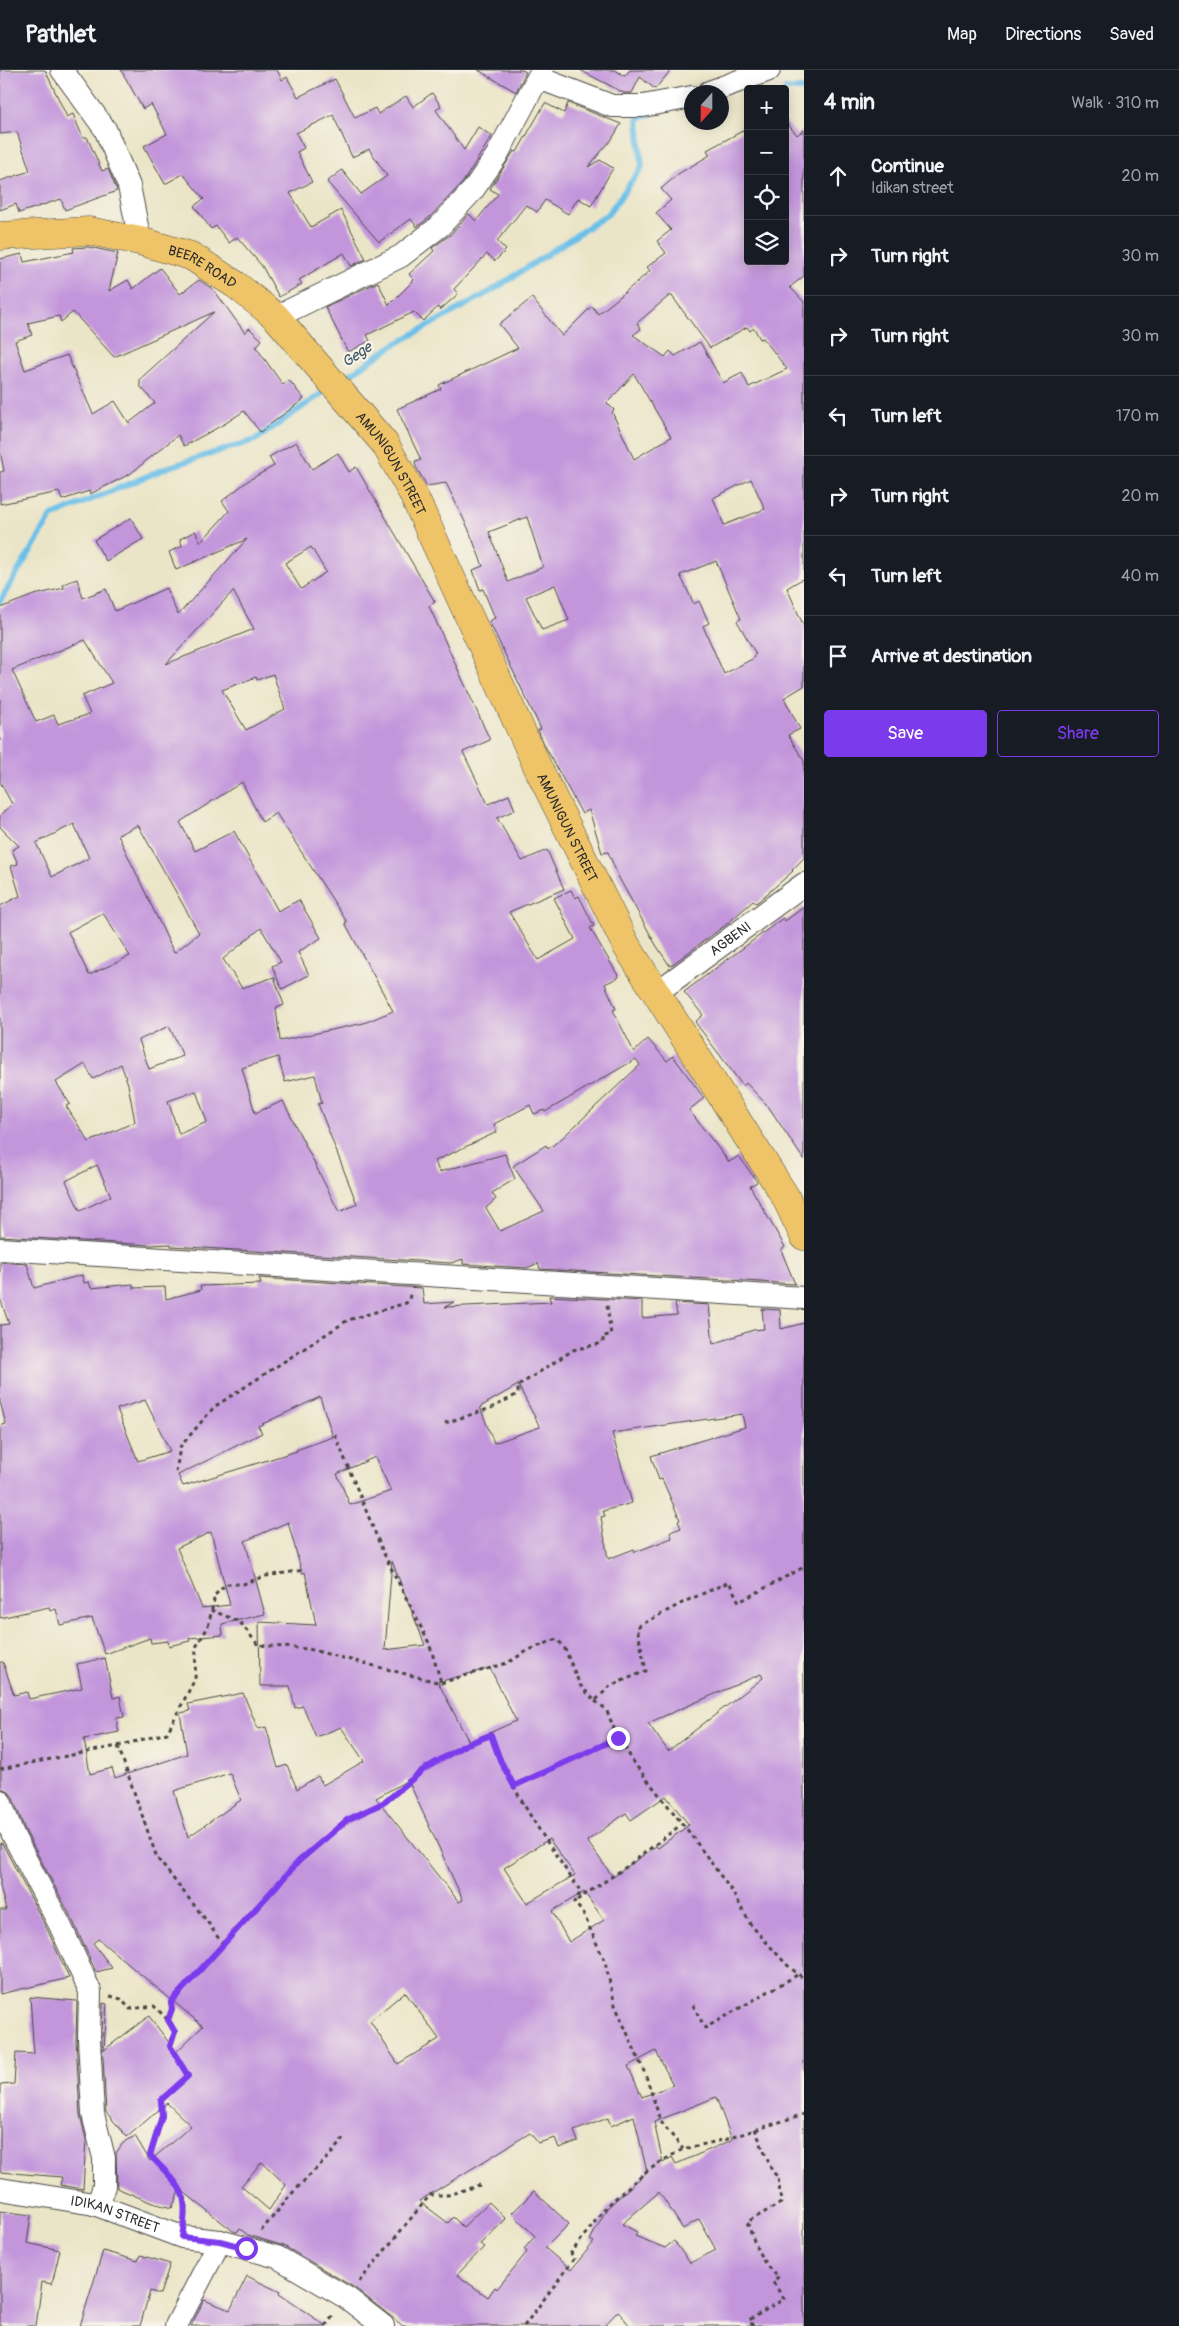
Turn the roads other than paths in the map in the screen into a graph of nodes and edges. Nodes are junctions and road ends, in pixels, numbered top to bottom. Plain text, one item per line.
1 (62, 70) edge
2 (769, 70) edge
3 (540, 74) edge
4 (728, 85) edge
5 (684, 98) edge
6 (0, 236) edge
7 (140, 241) junction
8 (276, 317) junction
9 (355, 407) joint
10 (804, 884) edge
11 (656, 994) junction
12 (804, 1236) edge
13 (0, 1249) edge
14 (804, 1298) edge
15 (0, 1801) edge
16 (0, 2189) edge
17 (94, 2204) junction
18 (220, 2241) junction
19 (176, 2326) edge
20 (384, 2326) edge

1 - 7 street
2 - 4 street
3 - 5 street
3 - 8 street
6 - 7 main road, BEERE ROAD
7 - 8 main road, BEERE ROAD
8 - 9 main road, BEERE ROAD
9 - 11 main road, AMUNIGUN STREET
10 - 11 street, AGBENI
11 - 12 main road, AMUNIGUN STREET
13 - 14 street
15 - 17 street
16 - 17 street, IDIKAN STREET
17 - 18 street, IDIKAN STREET
18 - 19 street
18 - 20 street, IDIKAN STREET

